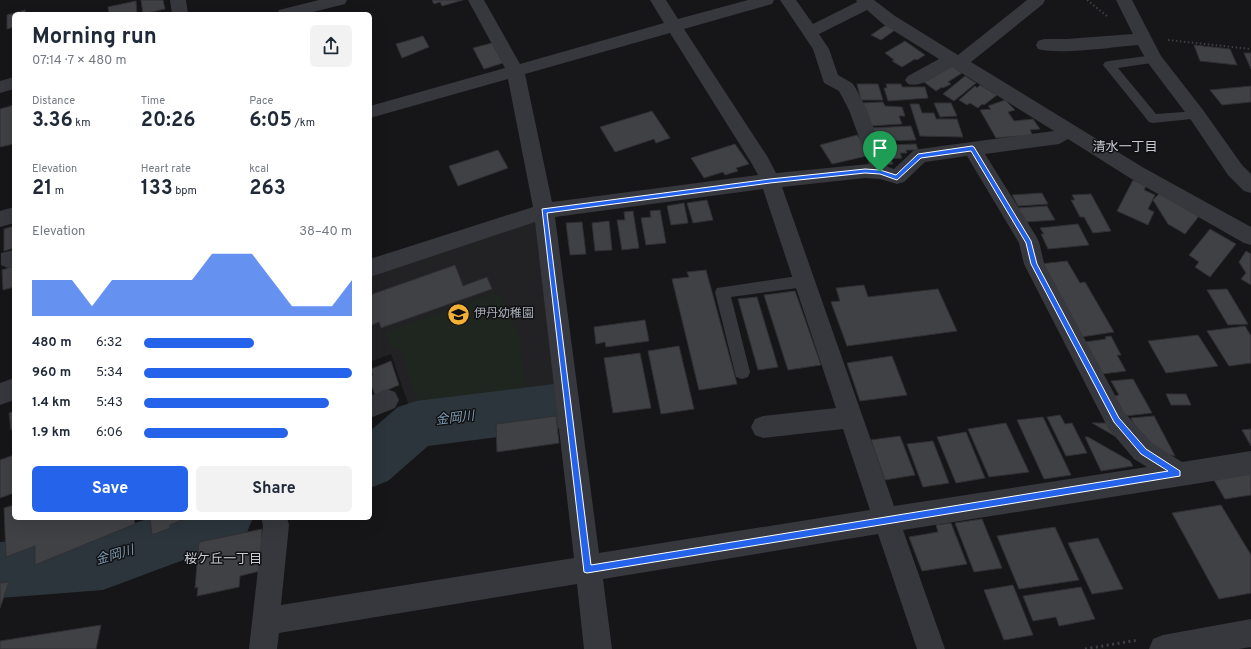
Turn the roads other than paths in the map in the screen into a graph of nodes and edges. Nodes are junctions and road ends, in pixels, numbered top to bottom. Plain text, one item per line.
1 (178, 0) edge
2 (339, 0) edge
3 (476, 0) edge
4 (658, 0) edge
5 (766, 0) edge
6 (788, 0) edge
7 (1037, 0) edge
8 (1124, 0) edge
9 (866, 1) edge
10 (180, 12) edge
11 (293, 12) edge
12 (675, 25) junction
13 (810, 32) junction
14 (1143, 38) junction
15 (1044, 45) dead end
16 (1154, 59) junction
17 (956, 61) junction
18 (514, 70) junction
19 (914, 80) dead end
20 (12, 84) edge
21 (0, 87) edge
22 (372, 111) edge
23 (1197, 115) junction
24 (1067, 130) junction
25 (972, 148) junction
26 (880, 172) junction
27 (770, 181) junction
28 (1251, 186) edge
29 (544, 211) junction
30 (12, 216) edge
31 (0, 219) edge
32 (1251, 237) edge
33 (372, 267) edge
34 (806, 281) junction
35 (742, 372) dead end
36 (12, 390) edge
37 (0, 394) edge
38 (851, 416) junction
39 (763, 427) dead end
40 (1251, 463) edge
41 (1178, 473) junction
42 (275, 520) edge
43 (885, 520) junction
44 (587, 569) junction
45 (266, 621) junction
46 (1251, 633) edge
47 (263, 649) edge
48 (598, 649) edge
49 (931, 649) edge
50 (1163, 649) edge

1 - 10 street
2 - 11 street
3 - 18 street
4 - 12 street
5 - 12 street
6 - 13 street
7 - 17 street
8 - 14 street
9 - 13 street
9 - 17 street
12 - 18 street
12 - 27 street
13 - 26 street
14 - 15 street
14 - 16 street
16 - 23 street
16 - 23 lane
17 - 19 street
17 - 24 street
18 - 22 street
18 - 29 street
20 - 21 street
23 - 28 street
24 - 25 street
24 - 32 street
25 - 26 street
25 - 41 street
26 - 27 street
27 - 29 street
27 - 34 street
29 - 33 street
29 - 44 street
30 - 31 street
34 - 35 lane
34 - 38 street
36 - 37 street
38 - 39 street
38 - 43 street
40 - 41 street
41 - 43 street
42 - 45 street
43 - 44 street
43 - 49 street
44 - 45 street
44 - 48 street
45 - 47 street
46 - 50 street

